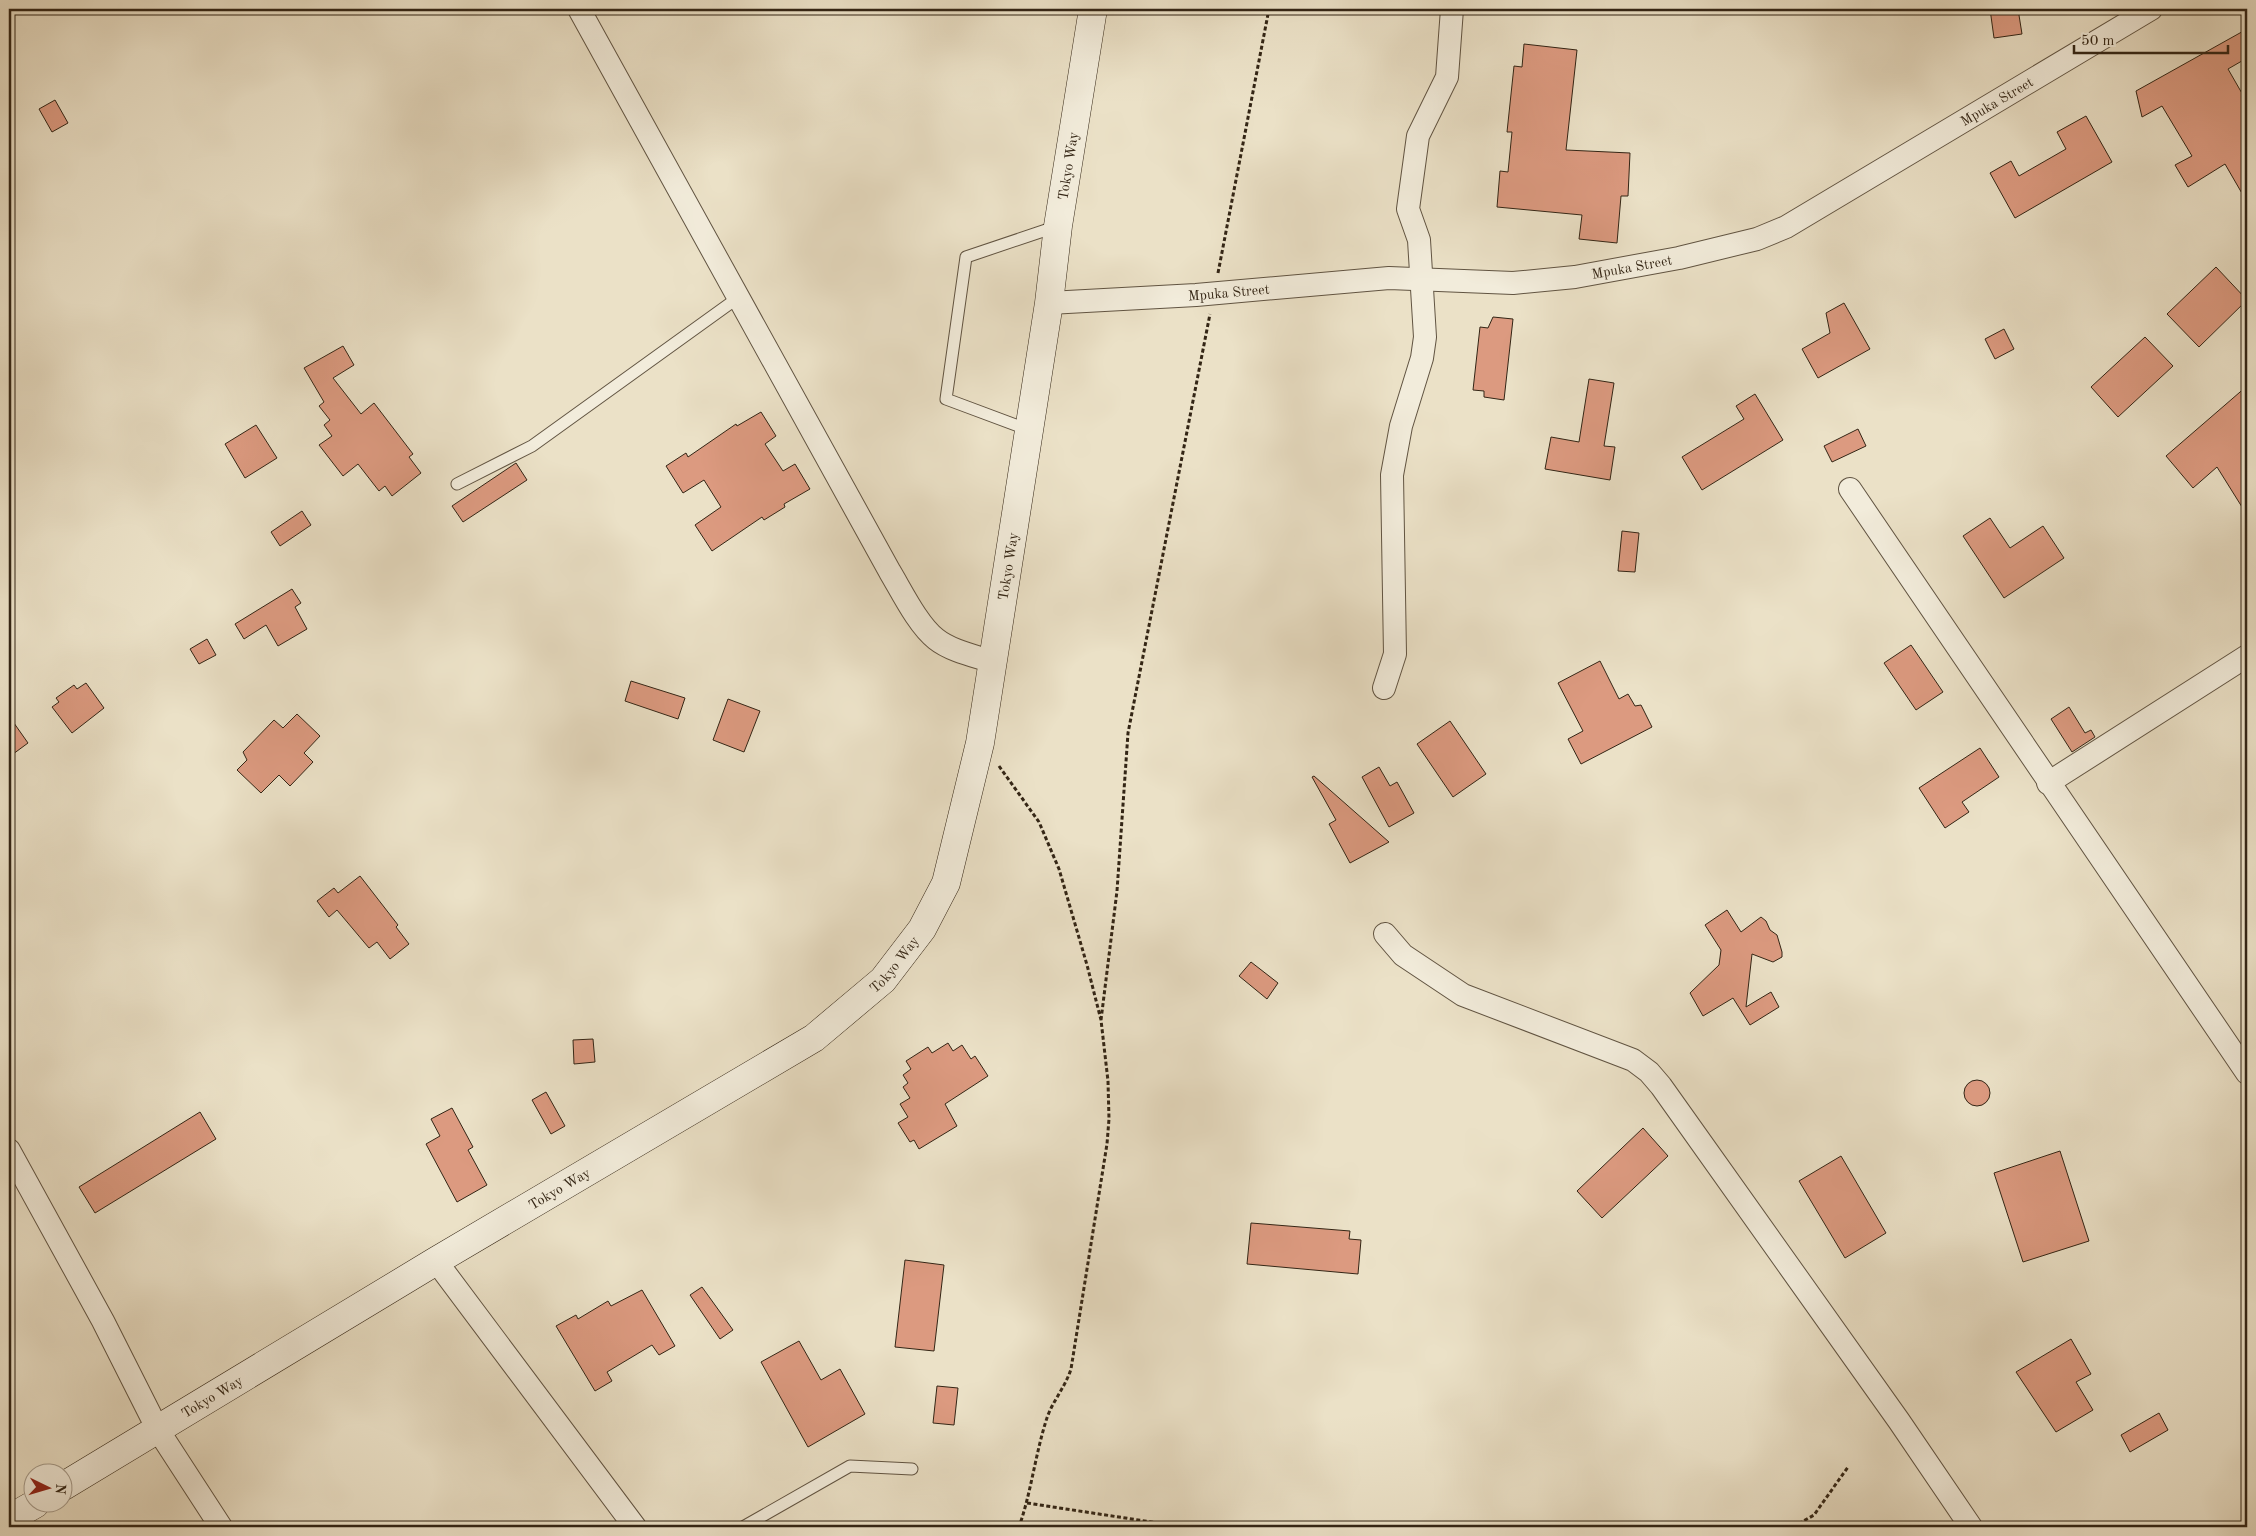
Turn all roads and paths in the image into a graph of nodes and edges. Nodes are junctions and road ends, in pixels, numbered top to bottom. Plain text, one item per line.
1 (579, 9) edge
2 (1093, 9) edge
3 (1269, 9) edge
4 (1452, 9) edge
5 (2150, 9) edge
6 (1058, 226) junction
7 (1420, 278) junction
8 (1214, 293) junction
9 (739, 297) junction
10 (1049, 302) junction
11 (1029, 430) junction
12 (457, 484) dead end
13 (1850, 489) dead end
14 (2247, 656) edge
15 (993, 662) junction
16 (1384, 688) dead end
17 (980, 743) junction
18 (2048, 783) junction
19 (1385, 934) dead end
20 (1101, 1020) junction
21 (2247, 1073) edge
22 (9, 1150) edge
23 (436, 1261) junction
24 (158, 1430) junction
25 (1848, 1468) dead end
26 (912, 1469) dead end
27 (72, 1481) edge
28 (1027, 1503) junction
29 (22, 1511) edge
30 (9, 1519) edge
31 (221, 1527) edge
32 (634, 1527) edge
33 (743, 1527) edge
34 (1019, 1527) edge
35 (1184, 1527) edge
36 (1792, 1527) edge
37 (1971, 1527) edge

1 - 9 street
2 - 6 street, Tokyo Way
3 - 8 path
4 - 7 street
5 - 7 street, Mpuka Street
6 - 10 street, Tokyo Way
6 - 11 lane
7 - 8 street, Mpuka Street
7 - 16 street
8 - 10 street, Mpuka Street
8 - 20 path
9 - 12 lane
9 - 15 street
10 - 11 street, Tokyo Way
11 - 15 street, Tokyo Way
13 - 18 street
14 - 18 street
15 - 17 street, Tokyo Way
17 - 20 path
17 - 23 street, Tokyo Way
18 - 21 street
19 - 37 street
20 - 28 path
22 - 24 street
23 - 24 street, Tokyo Way
23 - 32 street
24 - 27 street, Tokyo Way
24 - 31 street
25 - 36 path
26 - 33 lane
28 - 34 path
28 - 35 path
29 - 30 street

